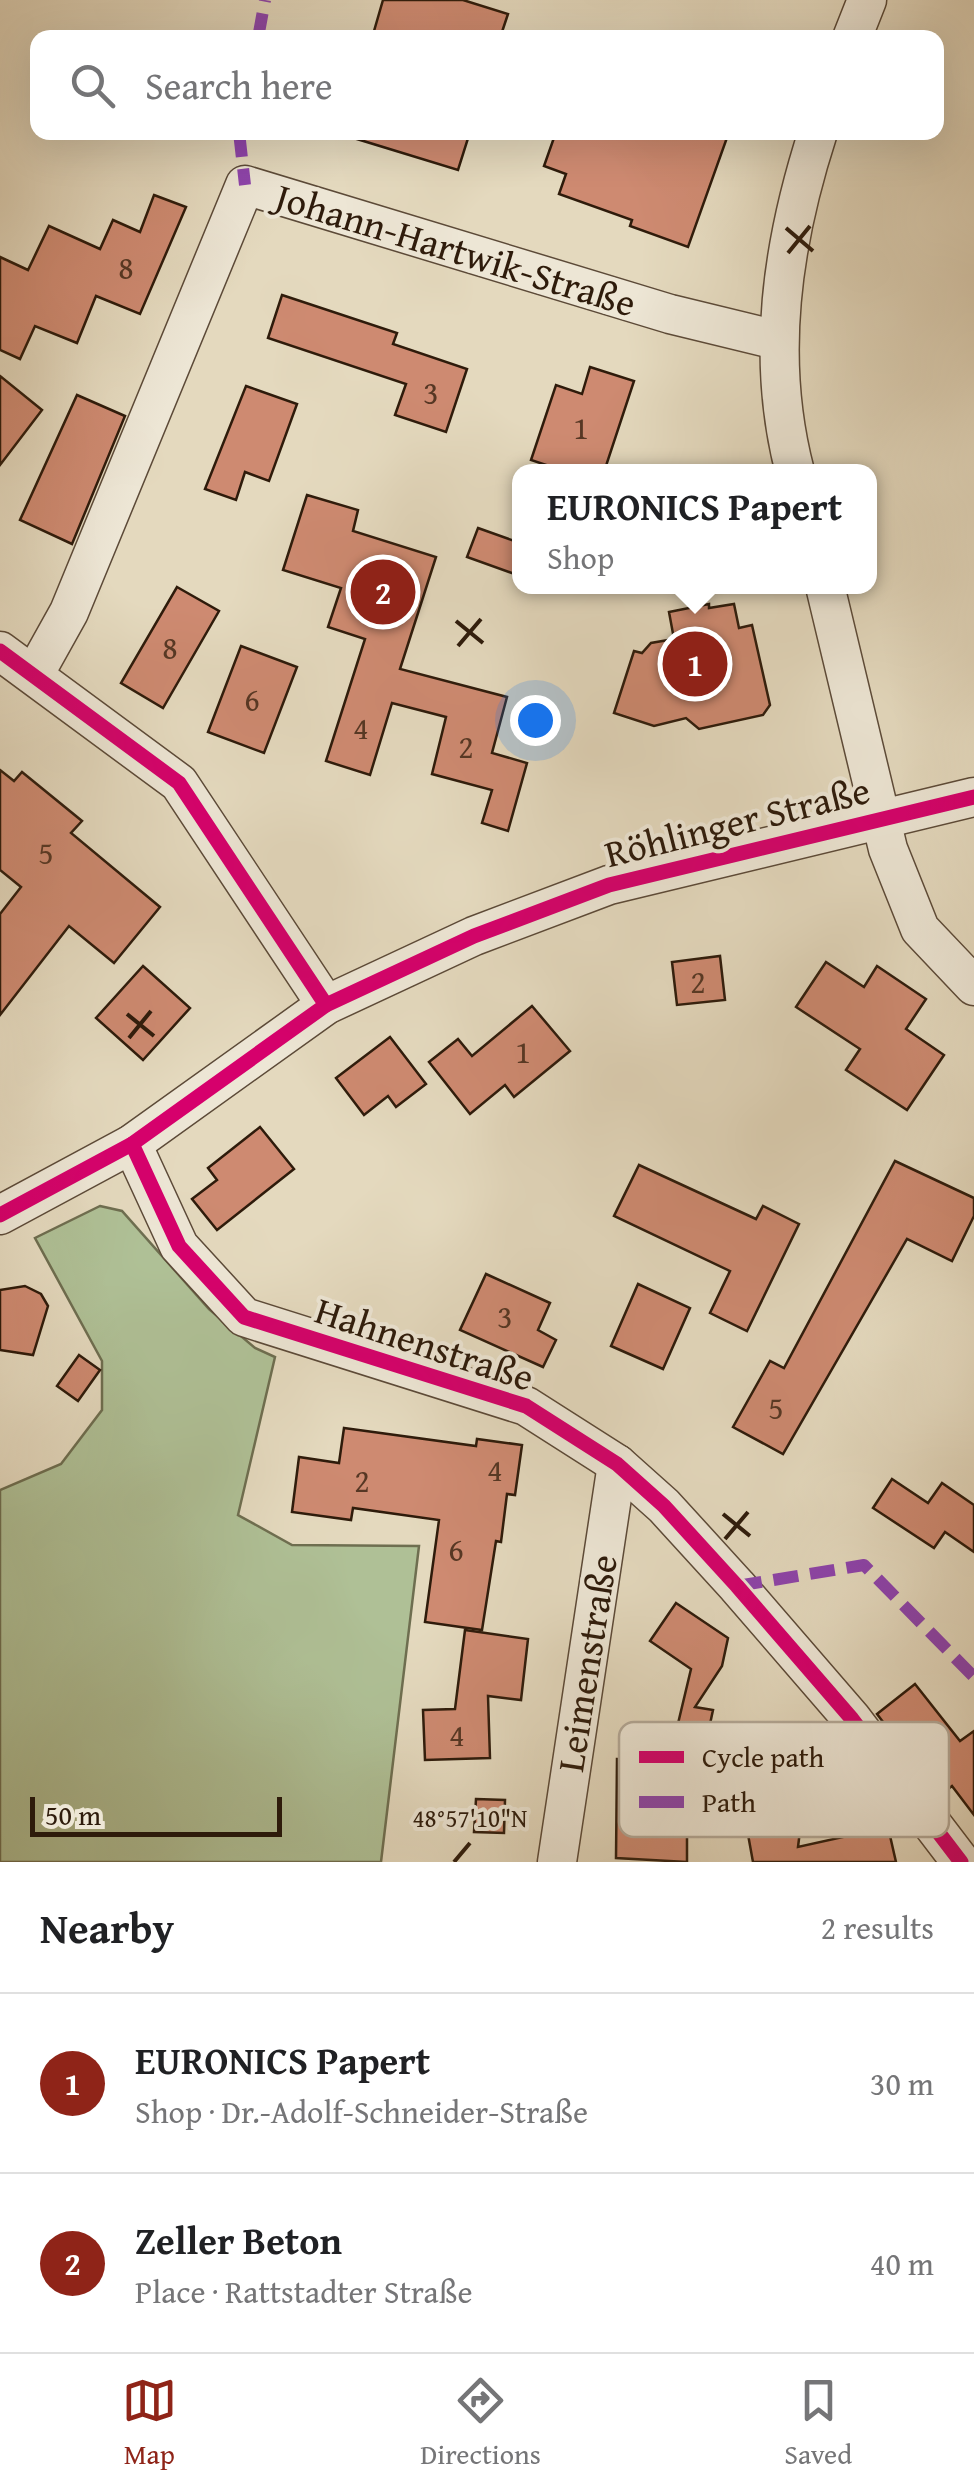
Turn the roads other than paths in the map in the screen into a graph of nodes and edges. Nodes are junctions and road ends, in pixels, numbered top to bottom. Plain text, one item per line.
1 (867, 0) edge
2 (855, 30) edge
3 (815, 140) edge
4 (777, 340) junction
5 (793, 464) edge
6 (827, 594) edge
7 (0, 651) edge
8 (35, 673) junction
9 (974, 797) edge
10 (882, 818) junction
11 (974, 986) edge
12 (326, 1004) junction
13 (132, 1144) junction
14 (0, 1214) edge
15 (617, 1464) junction
16 (854, 1722) edge
17 (941, 1837) edge
18 (557, 1862) edge
19 (960, 1862) edge

1 - 2 street
3 - 4 street
4 - 5 street
4 - 8 street, Johann-Hartwik-Straße
6 - 10 street
7 - 8 street
8 - 12 street
9 - 10 street, Röhlinger Straße
10 - 11 street
10 - 12 street, Röhlinger Straße
12 - 13 street, Röhlinger Straße
13 - 14 street, Röhlinger Straße
13 - 15 street, Hahnenstraße
15 - 16 street, Hahnenstraße
15 - 18 street, Leimenstraße
17 - 19 street, Hahnenstraße

